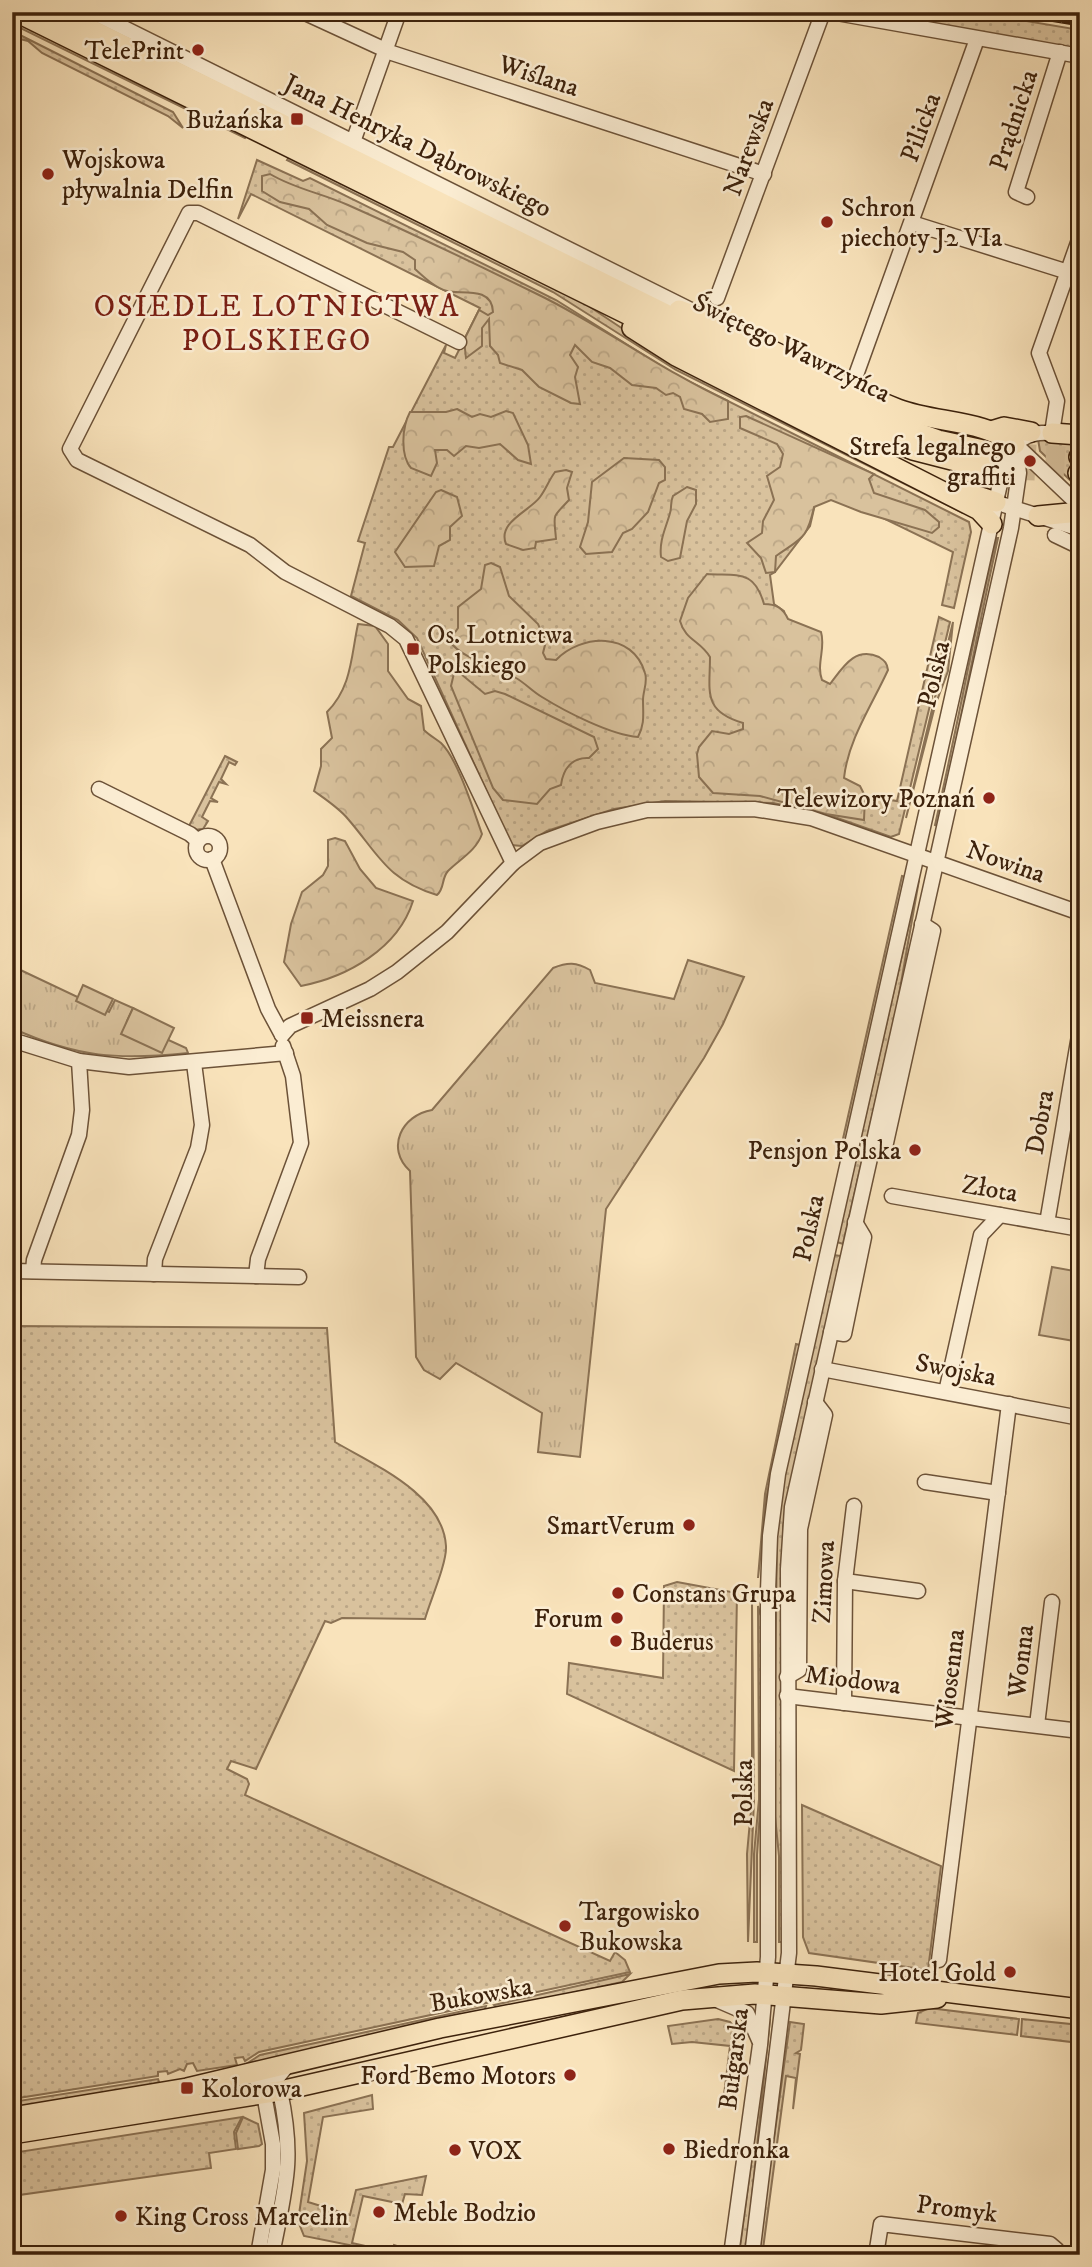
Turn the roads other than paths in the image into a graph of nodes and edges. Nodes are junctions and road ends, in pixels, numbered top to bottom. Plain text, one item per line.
1 (16, 12) edge
2 (56, 12) edge
3 (92, 12) edge
4 (303, 12) edge
5 (399, 12) edge
6 (823, 12) edge
7 (831, 12) edge
8 (978, 39) junction
9 (384, 50) junction
10 (1060, 52) junction
11 (1080, 56) edge
12 (354, 142) junction
13 (764, 174) junction
14 (1027, 197) dead end
15 (912, 223) junction
16 (1080, 237) edge
17 (580, 272) junction
18 (1068, 272) junction
19 (584, 292) junction
20 (718, 298) dead end
21 (721, 325) junction
22 (459, 342) dead end
23 (851, 389) junction
24 (990, 431) junction
25 (1031, 432) junction
26 (1052, 433) junction
27 (1080, 435) edge
28 (1015, 444) junction
29 (893, 464) junction
30 (1004, 505) junction
31 (1080, 506) edge
32 (1080, 512) edge
33 (1036, 516) junction
34 (992, 524) junction
35 (1011, 528) junction
36 (1080, 529) edge
37 (1055, 535) dead end
38 (1080, 547) edge
39 (99, 789) dead end
40 (917, 855) junction
41 (936, 862) junction
42 (513, 863) junction
43 (1080, 913) edge
44 (1080, 1030) edge
45 (282, 1035) junction
46 (12, 1040) edge
47 (286, 1053) junction
48 (79, 1061) junction
49 (194, 1063) junction
50 (892, 1196) dead end
51 (1000, 1215) junction
52 (1047, 1223) junction
53 (1080, 1230) edge
54 (12, 1271) edge
55 (33, 1271) junction
56 (154, 1274) junction
57 (256, 1276) junction
58 (299, 1278) dead end
59 (822, 1369) junction
60 (946, 1392) junction
61 (1009, 1404) junction
62 (1080, 1418) edge
63 (925, 1482) dead end
64 (998, 1493) junction
65 (854, 1506) dead end
66 (845, 1581) junction
67 (918, 1591) dead end
68 (1052, 1602) dead end
69 (788, 1696) junction
70 (844, 1703) junction
71 (969, 1718) junction
72 (1037, 1725) junction
73 (1080, 1731) edge
74 (939, 1960) dead end
75 (766, 1972) junction
76 (787, 1973) junction
77 (775, 1995) junction
78 (963, 1995) junction
79 (703, 1997) junction
80 (1080, 2009) edge
81 (760, 2045) junction
82 (291, 2061) junction
83 (243, 2073) junction
84 (271, 2090) junction
85 (12, 2117) edge
86 (12, 2134) edge
87 (1057, 2252) edge
88 (258, 2255) edge
89 (272, 2255) edge
90 (732, 2255) edge
91 (752, 2255) edge
92 (876, 2255) edge

1 - 19 main road
2 - 17 main road, Jana Henryka Dąbrowskiego
3 - 12 street, Jana Henryka Dąbrowskiego
4 - 9 street, Wiślana
5 - 9 street
6 - 13 street, Narewska
7 - 8 street
8 - 10 street
8 - 15 street, Pilicka
9 - 12 street
9 - 13 street, Wiślana
10 - 11 street
10 - 14 street, Prądnicka
12 - 21 street, Jana Henryka Dąbrowskiego
13 - 20 street, Narewska
15 - 18 street
15 - 23 street, Pilicka
16 - 18 street
17 - 19 main road, Świętego Wawrzyńca
17 - 21 main road
18 - 26 street
19 - 29 main road
21 - 23 main road
22 - 42 street
23 - 24 main road
24 - 25 main road
24 - 28 main road
25 - 26 street
25 - 28 street
26 - 27 main road
28 - 30 street, Polska
28 - 31 street
29 - 30 main road
29 - 34 main road
30 - 33 street
30 - 34 street, Polska
30 - 35 street, Polska
32 - 33 main road
33 - 35 street
33 - 36 street
34 - 40 street, Polska
35 - 41 street, Polska
37 - 38 street
39 - 45 street
40 - 41 street, Nowina
40 - 42 street, Nowina
40 - 75 street, Polska
41 - 43 street, Nowina
41 - 59 street, Polska
42 - 45 street, Nowina
44 - 52 street, Dobra
45 - 47 street
46 - 48 street
47 - 49 street
47 - 57 street
48 - 49 street
48 - 55 street
49 - 56 street
50 - 51 street, Złota
51 - 52 street, Złota
51 - 60 street
52 - 53 street, Złota
54 - 55 street
55 - 56 street
56 - 57 street
57 - 58 street
59 - 60 street, Swojska
59 - 69 street, Polska
60 - 61 street, Swojska
61 - 62 street, Swojska
61 - 64 street, Wiosenna
63 - 64 street
64 - 71 street, Wiosenna
65 - 66 street, Zimowa
66 - 67 street
66 - 70 street, Zimowa
68 - 72 street, Wonna
69 - 70 street, Miodowa
69 - 76 street, Polska
70 - 71 street, Miodowa
71 - 72 street, Miodowa
71 - 74 street, Wiosenna
72 - 73 street, Miodowa
75 - 76 main road, Bukowska
75 - 77 street, Polska
75 - 82 main road, Bukowska
76 - 77 street, Polska
76 - 78 main road, Bukowska
77 - 78 main road, Bukowska
77 - 79 main road, Bukowska
77 - 81 street, Bułgarska
77 - 91 street, Bułgarska
78 - 80 main road, Bukowska
79 - 81 street
79 - 84 main road, Bukowska
81 - 90 street, Bułgarska
82 - 83 main road, Bukowska
82 - 84 street
83 - 84 street
83 - 85 main road, Bukowska
84 - 86 main road, Bukowska
84 - 88 street
84 - 89 street
87 - 92 street, Promyk

